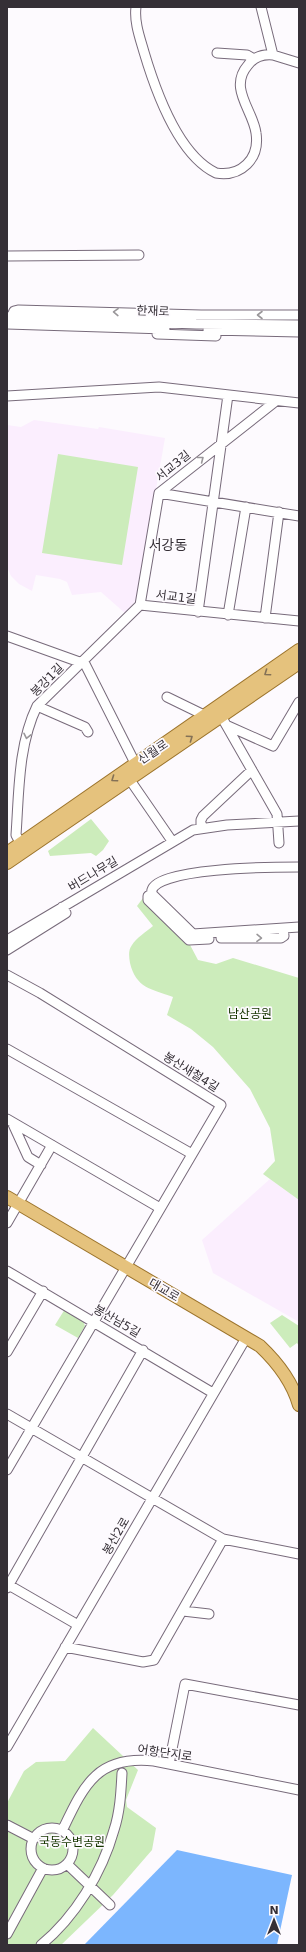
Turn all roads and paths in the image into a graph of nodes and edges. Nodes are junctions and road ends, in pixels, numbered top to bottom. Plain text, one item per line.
1 (136, 7) edge
2 (261, 7) edge
3 (217, 53) dead end
4 (272, 55) junction
5 (254, 59) junction
6 (299, 63) edge
7 (7, 256) edge
8 (139, 256) dead end
9 (299, 315) edge
10 (8, 320) edge
11 (299, 324) edge
12 (299, 332) edge
13 (228, 395) junction
14 (7, 396) edge
15 (276, 401) junction
16 (299, 403) edge
17 (220, 444) junction
18 (159, 493) junction
19 (212, 501) junction
20 (246, 507) junction
21 (279, 512) junction
22 (299, 516) edge
23 (140, 605) junction
24 (198, 612) junction
25 (228, 615) junction
26 (265, 618) junction
27 (299, 621) edge
28 (7, 636) edge
29 (299, 650) edge
30 (299, 662) edge
31 (82, 663) junction
32 (167, 697) dead end
33 (299, 702) edge
34 (37, 706) junction
35 (206, 716) junction
36 (224, 721) junction
37 (88, 732) dead end
38 (135, 764) junction
39 (252, 770) junction
40 (130, 780) junction
41 (299, 821) edge
42 (278, 822) junction
43 (197, 829) junction
44 (172, 841) junction
45 (279, 843) dead end
46 (21, 844) junction
47 (7, 853) edge
48 (7, 863) edge
49 (299, 867) edge
50 (62, 906) junction
51 (299, 928) edge
52 (7, 940) edge
53 (7, 950) edge
54 (7, 975) edge
55 (7, 1049) edge
56 (10, 1120) edge
57 (52, 1145) junction
58 (192, 1154) junction
59 (41, 1165) junction
60 (7, 1197) edge
61 (18, 1204) junction
62 (160, 1208) junction
63 (7, 1223) edge
64 (126, 1268) junction
65 (7, 1270) edge
66 (42, 1291) junction
67 (94, 1322) junction
68 (246, 1338) junction
69 (143, 1350) junction
70 (7, 1352) edge
71 (213, 1393) junction
72 (299, 1405) edge
73 (7, 1414) edge
74 (31, 1428) junction
75 (82, 1458) junction
76 (7, 1470) edge
77 (152, 1498) junction
78 (223, 1539) junction
79 (299, 1554) edge
80 (8, 1586) edge
81 (183, 1610) junction
82 (209, 1614) dead end
83 (78, 1625) junction
84 (65, 1647) junction
85 (299, 1705) edge
86 (7, 1747) edge
87 (169, 1764) junction
88 (122, 1773) dead end
89 (299, 1790) edge
90 (7, 1825) edge
91 (62, 1831) junction
92 (34, 1839) junction
93 (67, 1864) junction
94 (43, 1868) junction
95 (89, 1885) junction
96 (110, 1905) dead end
97 (7, 1934) edge
98 (41, 1945) edge

1 - 5 street
2 - 4 street
3 - 5 street
4 - 5 street
4 - 6 street
7 - 8 street
9 -> 10 street
10 - 11 street, 한재로
10 - 12 street, 한재로
13 - 14 street
13 - 15 street
13 - 17 street
15 - 16 street
15 - 17 street, 서교3길
18 -> 17 street, 서교3길
17 - 19 street
18 - 19 street, 서교3길
18 - 23 street, 서교1길
19 - 20 street, 서교3길
19 - 24 street
20 - 21 street, 서교3길
20 - 25 street
21 - 22 street, 서교3길
21 - 26 street
23 - 24 street, 서교1길
23 - 31 street, 봉강1길
24 - 25 street, 서교1길
25 - 26 street, 서교1길
26 - 27 street, 서교1길
28 - 31 street
29 -> 35 main road, 신월로
30 - 36 main road, 신월로
31 - 34 street, 봉강1길
31 - 38 street
32 - 35 street
33 - 36 street
34 - 37 street
34 -> 46 street, 봉강1길
35 - 38 main road, 신월로
36 - 39 street
40 -> 36 main road, 신월로
38 -> 46 main road, 신월로
39 - 42 street
39 - 43 street
40 - 44 street
40 - 48 main road, 신월로
41 - 42 street
42 - 43 street
42 - 45 street
43 - 44 street, 버드나무길
44 - 50 street, 버드나무길
46 - 47 main road, 신월로
49 - 51 street
50 - 52 street, 버드나무길
50 - 53 street
54 - 58 street, 봉산새철4길
55 - 58 street
56 - 57 street
56 - 59 street
57 - 59 street
57 - 62 street
58 - 62 street, 봉산새철4길
59 - 61 street
60 - 61 main road, 대교로
61 - 63 street
61 - 64 main road, 대교로
62 - 64 street, 봉산새철4길
64 - 67 street, 봉산새철4길
64 - 68 main road, 대교로
65 - 66 street, 봉산남5길
66 - 67 street, 봉산남5길
66 - 70 street
67 - 69 street, 봉산남5길
67 - 74 street, 봉산새철4길
68 - 71 street, 봉산2로
68 - 72 main road, 대교로
69 - 71 street, 봉산남5길
69 - 75 street
71 - 77 street, 봉산2로
73 - 74 street
74 - 75 street
74 - 76 street, 봉산새철4길
75 - 77 street
75 - 80 street
77 - 78 street
77 - 83 street, 봉산2로
78 - 79 street
78 - 81 street
80 - 83 street
81 - 82 street
81 - 84 street
83 - 84 street, 봉산2로
84 - 86 street, 봉산2로
85 - 87 street
87 - 89 street, 어항단지로
87 - 91 street, 어항단지로
88 - 95 street
90 - 92 street
91 - 92 street
91 - 93 street
92 - 94 street
93 - 94 street
93 - 95 street
94 - 97 street
95 - 96 street
95 - 98 street

